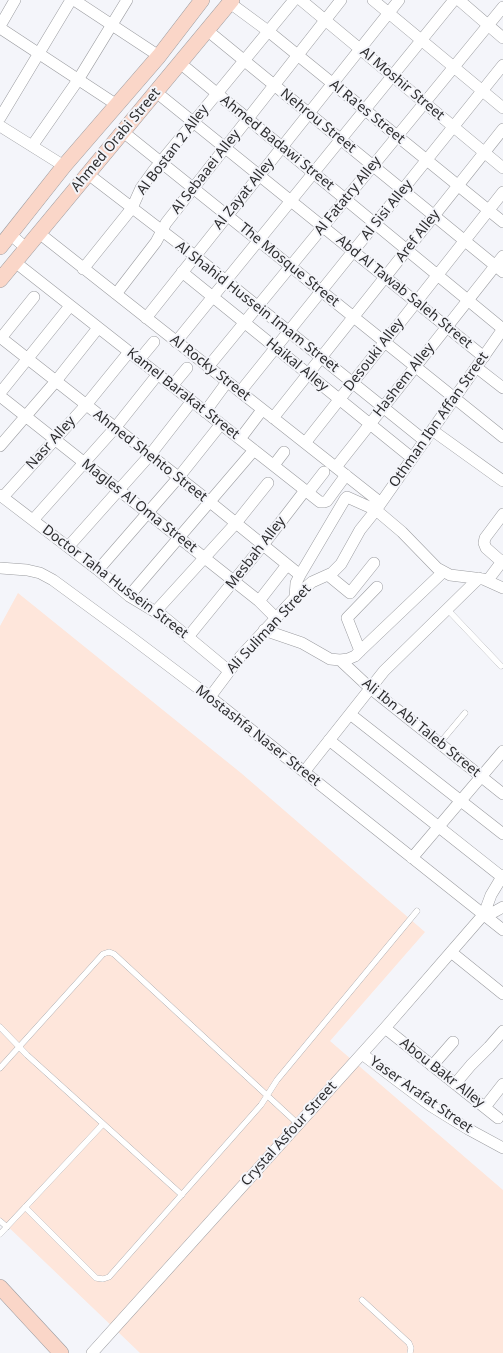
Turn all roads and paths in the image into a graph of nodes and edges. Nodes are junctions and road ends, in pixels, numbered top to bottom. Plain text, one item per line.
1 (15, 0) edge
2 (71, 0) edge
3 (74, 0) edge
4 (127, 0) edge
5 (202, 0) edge
6 (294, 0) edge
7 (301, 0) edge
8 (341, 0) edge
9 (373, 0) edge
10 (399, 0) edge
11 (454, 0) edge
12 (459, 0) edge
13 (231, 1) edge
14 (503, 7) edge
15 (389, 13) junction
16 (325, 20) junction
17 (112, 25) junction
18 (488, 25) junction
19 (0, 27) edge
20 (208, 31) junction
21 (268, 31) junction
22 (503, 38) edge
23 (421, 40) junction
24 (360, 49) junction
25 (38, 54) junction
26 (298, 55) junction
27 (159, 56) junction
28 (244, 60) junction
29 (180, 64) junction
30 (503, 65) edge
31 (454, 67) junction
32 (392, 75) junction
33 (78, 80) junction
34 (332, 84) junction
35 (274, 85) junction
36 (482, 91) junction
37 (156, 92) junction
38 (216, 94) junction
39 (425, 103) junction
40 (117, 105) junction
41 (503, 108) edge
42 (364, 109) junction
43 (309, 113) junction
44 (0, 118) edge
45 (248, 119) junction
46 (193, 122) junction
47 (453, 126) junction
48 (503, 128) edge
49 (2, 130) edge
50 (122, 132) junction
51 (397, 136) junction
52 (340, 139) junction
53 (32, 146) junction
54 (282, 147) junction
55 (225, 148) junction
56 (484, 152) junction
57 (427, 160) junction
58 (161, 161) junction
59 (64, 166) junction
60 (373, 166) junction
61 (503, 168) edge
62 (313, 173) junction
63 (88, 174) junction
64 (259, 175) junction
65 (458, 185) junction
66 (194, 188) junction
67 (403, 190) junction
68 (503, 192) edge
69 (290, 200) junction
70 (346, 200) junction
71 (132, 208) junction
72 (489, 210) junction
73 (227, 215) junction
74 (434, 215) junction
75 (503, 222) edge
76 (375, 224) junction
77 (323, 227) junction
78 (161, 231) junction
79 (38, 233) junction
80 (258, 240) junction
81 (465, 240) junction
82 (3, 243) edge
83 (26, 248) junction
84 (407, 250) junction
85 (353, 251) junction
86 (195, 256) junction
87 (503, 256) edge
88 (15, 262) junction
89 (291, 267) junction
90 (499, 268) edge
91 (83, 269) junction
92 (182, 272) junction
93 (437, 275) junction
94 (385, 277) junction
95 (0, 280) edge
96 (225, 281) junction
97 (321, 291) junction
98 (116, 294) junction
99 (212, 296) junction
100 (34, 297) dead end
101 (468, 300) junction
102 (416, 302) junction
103 (70, 306) junction
104 (258, 307) junction
105 (353, 317) junction
106 (146, 318) junction
107 (245, 323) junction
108 (447, 327) junction
109 (98, 328) junction
110 (289, 331) junction
111 (501, 335) edge
112 (1, 338) edge
113 (154, 342) dead end
114 (176, 342) junction
115 (384, 342) junction
116 (276, 348) junction
117 (129, 352) junction
118 (484, 357) junction
119 (321, 358) junction
120 (28, 360) junction
121 (139, 360) junction
122 (208, 367) junction
123 (415, 367) junction
124 (187, 368) dead end
125 (476, 368) junction
126 (158, 374) junction
127 (308, 374) junction
128 (56, 381) junction
129 (227, 382) junction
130 (352, 383) junction
131 (172, 386) junction
132 (503, 388) edge
133 (240, 392) junction
134 (0, 394) edge
135 (454, 398) junction
136 (339, 399) junction
137 (192, 401) junction
138 (86, 405) junction
139 (383, 407) junction
140 (262, 410) junction
141 (205, 412) junction
142 (26, 416) junction
143 (273, 418) junction
144 (221, 424) junction
145 (370, 424) junction
146 (115, 428) junction
147 (432, 430) junction
148 (503, 437) edge
149 (55, 439) junction
150 (240, 439) junction
151 (425, 441) junction
152 (304, 443) junction
153 (0, 446) edge
154 (254, 450) junction
155 (284, 452) dead end
156 (150, 455) junction
157 (412, 458) junction
158 (84, 463) junction
159 (274, 465) junction
160 (336, 467) junction
161 (324, 472) dead end
162 (346, 475) junction
163 (178, 478) junction
164 (503, 481) edge
165 (268, 483) dead end
166 (119, 490) junction
167 (308, 492) junction
168 (1, 496) edge
169 (210, 502) junction
170 (378, 506) junction
171 (148, 513) junction
172 (503, 514) edge
173 (33, 520) junction
174 (236, 523) junction
175 (179, 537) junction
176 (263, 545) junction
177 (68, 547) junction
178 (205, 558) junction
179 (502, 561) edge
180 (374, 563) dead end
181 (287, 565) junction
182 (0, 568) edge
183 (98, 570) junction
184 (444, 572) junction
185 (300, 575) junction
186 (328, 575) junction
187 (483, 579) junction
188 (234, 581) junction
189 (377, 587) dead end
190 (503, 588) edge
191 (128, 596) junction
192 (295, 597) junction
193 (259, 601) junction
194 (447, 609) junction
195 (156, 612) junction
196 (276, 618) junction
197 (264, 630) junction
198 (188, 637) junction
199 (360, 651) junction
200 (340, 660) junction
201 (501, 666) dead end
202 (229, 671) junction
203 (370, 688) junction
204 (210, 698) junction
205 (465, 713) dead end
206 (350, 714) junction
207 (329, 740) junction
208 (439, 744) junction
209 (502, 754) edge
210 (304, 772) junction
211 (481, 777) junction
212 (503, 794) edge
213 (461, 801) junction
214 (439, 826) junction
215 (503, 834) edge
216 (412, 858) junction
217 (503, 876) edge
218 (503, 907) edge
219 (417, 911) dead end
220 (484, 914) junction
221 (503, 930) edge
222 (451, 952) junction
223 (503, 994) edge
224 (0, 1027) edge
225 (385, 1028) junction
226 (503, 1031) edge
227 (453, 1042) dead end
228 (19, 1047) junction
229 (362, 1054) junction
230 (432, 1066) junction
231 (0, 1068) edge
232 (455, 1084) junction
233 (503, 1084) edge
234 (267, 1096) junction
235 (485, 1107) junction
236 (498, 1118) dead end
237 (104, 1124) junction
238 (298, 1124) junction
239 (503, 1148) edge
240 (182, 1195) junction
241 (25, 1207) junction
242 (0, 1221) edge
243 (7, 1227) junction
244 (0, 1234) edge
245 (0, 1287) edge
246 (362, 1300) dead end
247 (61, 1353) edge
248 (92, 1353) edge
249 (410, 1353) edge

1 - 19 street
2 - 25 street
3 - 17 street
4 - 17 street
5 - 27 street, Ahmed Orabi Street
6 - 21 street, Al Bostan 2 Alley
7 - 16 street, Al Moshir Street
8 - 16 street, Al Sebaaei Alley
9 - 15 street
10 - 15 street, Al Zayat Alley
11 - 23 street
12 - 18 street
13 - 20 street, Ahmed Orabi Street
13 - 21 street, Al Ra'es Street
14 - 18 street, Al Fatatry Alley
15 - 23 street
15 - 24 street, Al Zayat Alley
16 - 24 street, Al Moshir Street
16 - 26 street, Al Sebaaei Alley
17 - 27 street
17 - 33 street
18 - 22 street
18 - 31 street, Al Fatatry Alley
19 - 25 street
20 - 28 street, Nehrou Street
20 - 29 street, Ahmed Orabi Street
21 - 26 street, Al Ra'es Street
21 - 28 street, Al Bostan 2 Alley
23 - 31 street
23 - 32 street
24 - 32 street, Al Moshir Street
24 - 34 street, Al Zayat Alley
25 - 33 street
25 - 44 street
26 - 34 street, Al Ra'es Street
26 - 35 street, Al Sebaaei Alley
27 - 40 street, Ahmed Orabi Street
28 - 35 street, Nehrou Street
28 - 38 street, Al Bostan 2 Alley
29 - 37 street, Ahmed Orabi Street
29 - 38 street, Ahmed Badawi Street
30 - 36 street, Al Sisi Alley
31 - 36 street
31 - 39 street, Al Fatatry Alley
32 - 39 street, Al Moshir Street
32 - 42 street
33 - 40 street
33 - 53 street
34 - 42 street, Al Ra'es Street
34 - 43 street, Al Zayat Alley
35 - 43 street, Nehrou Street
35 - 45 street, Al Sebaaei Alley
36 - 41 street
36 - 47 street, Al Sisi Alley
37 - 46 street, Abd Al Tawab Saleh Street
37 - 50 street, Ahmed Orabi Street
38 - 45 street, Ahmed Badawi Street
38 - 46 street, Al Bostan 2 Alley
39 - 47 street, Al Moshir Street
39 - 51 street, Al Fatatry Alley
40 - 59 street, Ahmed Orabi Street
42 - 51 street, Al Ra'es Street
42 - 52 street
43 - 52 street, Nehrou Street
43 - 54 street, Al Zayat Alley
45 - 54 street, Ahmed Badawi Street
45 - 55 street, Al Sebaaei Alley
46 - 55 street, Abd Al Tawab Saleh Street
46 - 58 street, Al Bostan 2 Alley
47 - 56 street, Al Moshir Street
47 - 57 street, Al Sisi Alley
48 - 56 street, Aref Alley
49 - 53 street
50 - 58 street, The Mosque Street
50 - 63 street, Ahmed Orabi Street
51 - 57 street, Al Ra'es Street
51 - 60 street, Al Fatatry Alley
52 - 60 street, Nehrou Street
52 - 62 street
53 - 59 street
54 - 62 street, Ahmed Badawi Street
54 - 64 street, Al Zayat Alley
55 - 64 street, Abd Al Tawab Saleh Street
55 - 66 street, Al Sebaaei Alley
56 - 61 street, Al Moshir Street
56 - 65 street, Aref Alley
57 - 65 street, Al Ra'es Street
57 - 67 street, Al Sisi Alley
58 - 66 street, The Mosque Street
58 - 71 street, Al Bostan 2 Alley
59 - 82 street, Ahmed Orabi Street
60 - 67 street, Nehrou Street
60 - 70 street, Al Fatatry Alley
62 - 69 street
62 - 70 street, Ahmed Badawi Street
63 - 71 street, Al Shahid Hussein Imam Street
63 - 79 street, Ahmed Orabi Street
64 - 69 street, Abd Al Tawab Saleh Street
64 - 73 street, Al Zayat Alley
65 - 72 street, Al Ra'es Street
65 - 74 street, Aref Alley
66 - 73 street, The Mosque Street
66 - 78 street, Al Sebaaei Alley
67 - 74 street, Nehrou Street
67 - 76 street, Al Sisi Alley
68 - 72 street, Desouki Alley
69 - 77 street, Abd Al Tawab Saleh Street
69 - 80 street
70 - 76 street, Ahmed Badawi Street
70 - 77 street, Al Fatatry Alley
71 - 78 street, Al Shahid Hussein Imam Street
71 - 91 street, Al Bostan 2 Alley
72 - 75 street, Al Ra'es Street
72 - 81 street, Desouki Alley
73 - 80 street, The Mosque Street
73 - 86 street, Al Zayat Alley
74 - 81 street, Nehrou Street
74 - 84 street, Aref Alley
76 - 84 street, Ahmed Badawi Street
76 - 85 street, Al Sisi Alley
77 - 85 street, Abd Al Tawab Saleh Street
77 - 89 street, Al Fatatry Alley
78 - 86 street, Al Shahid Hussein Imam Street
78 - 98 street, Al Sebaaei Alley
79 - 83 street, Ahmed Orabi Street
79 - 91 street, Al Rocky Street
80 - 89 street, The Mosque Street
80 - 96 street
81 - 90 street, Nehrou Street
81 - 93 street, Desouki Alley
82 - 83 street
83 - 88 street, Ahmed Orabi Street
84 - 93 street, Ahmed Badawi Street
84 - 94 street, Aref Alley
85 - 94 street, Abd Al Tawab Saleh Street
85 - 97 street, Al Sisi Alley
86 - 92 street, Al Zayat Alley
86 - 96 street, Al Shahid Hussein Imam Street
87 - 90 street, Hashem Alley
88 - 95 street, Ahmed Orabi Street
88 - 103 street, Kamel Barakat Street
89 - 97 street, The Mosque Street
89 - 104 street, Al Fatatry Alley
90 - 101 street, Hashem Alley
91 - 98 street, Al Rocky Street
92 - 99 street, Haikal Alley
92 - 106 street, Al Zayat Alley
93 - 101 street, Ahmed Badawi Street
93 - 102 street, Desouki Alley
94 - 102 street, Abd Al Tawab Saleh Street
94 - 105 street, Aref Alley
96 - 99 street
96 - 104 street, Al Shahid Hussein Imam Street
97 - 105 street, The Mosque Street
97 - 110 street, Al Sisi Alley
98 - 106 street, Al Rocky Street
99 - 107 street, Haikal Alley
99 - 114 street
100 - 112 street
101 - 108 street, Hashem Alley
101 - 111 street, Ahmed Badawi Street
102 - 108 street, Abd Al Tawab Saleh Street
102 - 115 street, Desouki Alley
103 - 109 street, Kamel Barakat Street
103 - 120 street
104 - 107 street, Al Fatatry Alley
104 - 110 street, Al Shahid Hussein Imam Street
105 - 115 street, The Mosque Street
105 - 119 street, Aref Alley
106 - 114 street, Al Rocky Street
107 - 116 street, Haikal Alley
107 - 122 street, Al Fatatry Alley
108 - 118 street, Abd Al Tawab Saleh Street
108 - 123 street, Hashem Alley
109 - 117 street, Kamel Barakat Street
109 - 128 street
110 - 116 street, Al Sisi Alley
110 - 119 street, Al Shahid Hussein Imam Street
111 - 118 street, Othman Ibn Affan Street
112 - 120 street, Ahmed Shehto Street
113 - 121 street
114 - 122 street, Al Rocky Street
115 - 123 street, The Mosque Street
115 - 130 street, Desouki Alley
116 - 127 street, Haikal Alley
116 - 133 street, Al Sisi Alley
117 - 121 street, Kamel Barakat Street
117 - 138 street, Nasr Alley
118 - 125 street, Othman Ibn Affan Street
119 - 127 street, Aref Alley
119 - 130 street, Al Shahid Hussein Imam Street
120 - 128 street, Ahmed Shehto Street
120 - 134 street
121 - 126 street, Kamel Barakat Street
122 - 129 street, Al Rocky Street
123 - 135 street, The Mosque Street
123 - 139 street, Hashem Alley
124 - 131 street
125 - 132 street
125 - 135 street, Othman Ibn Affan Street
126 - 131 street, Kamel Barakat Street
126 - 146 street
127 - 136 street, Haikal Alley
127 - 143 street, Aref Alley
128 - 138 street, Ahmed Shehto Street
128 - 142 street
129 - 133 street, Al Rocky Street
129 - 141 street
130 - 136 street, Desouki Alley
130 - 139 street, Al Shahid Hussein Imam Street
131 - 137 street, Kamel Barakat Street
133 - 140 street, Al Rocky Street
134 - 142 street, Magles Al Oma Street
135 - 147 street, Othman Ibn Affan Street
135 - 148 street, The Mosque Street
136 - 145 street, Haikal Alley
136 - 152 street, Desouki Alley
137 - 141 street, Kamel Barakat Street
137 - 156 street
138 - 146 street, Ahmed Shehto Street
138 - 149 street, Nasr Alley
139 - 145 street, Hashem Alley
139 - 151 street, Al Shahid Hussein Imam Street
140 - 143 street, Al Rocky Street
140 - 150 street
141 - 144 street, Kamel Barakat Street
142 - 149 street, Magles Al Oma Street
142 - 153 street
143 - 152 street, Al Rocky Street
144 - 150 street, Kamel Barakat Street
144 - 163 street
145 - 157 street, Haikal Alley
145 - 160 street, Hashem Alley
146 - 156 street, Ahmed Shehto Street
146 - 158 street
147 - 151 street, Othman Ibn Affan Street
147 - 164 street
149 - 158 street, Magles Al Oma Street
149 - 168 street, Nasr Alley
150 - 154 street, Kamel Barakat Street
151 - 157 street, Othman Ibn Affan Street
152 - 160 street, Al Rocky Street
154 - 159 street, Kamel Barakat Street
154 - 169 street
155 - 159 street
156 - 163 street, Ahmed Shehto Street
156 - 166 street
157 - 170 street, Othman Ibn Affan Street
158 - 166 street, Magles Al Oma Street
158 - 173 street
159 - 167 street, Kamel Barakat Street
160 - 162 street, Al Rocky Street
161 - 167 street, Mesbah Alley
162 - 167 street, Kamel Barakat Street
162 - 170 street, Al Rocky Street
163 - 169 street, Ahmed Shehto Street
163 - 171 street
165 - 174 street
166 - 171 street, Magles Al Oma Street
166 - 177 street
167 - 176 street, Mesbah Alley
168 - 173 street, Doctor Taha Hussein Street
169 - 174 street, Ahmed Shehto Street
169 - 175 street
170 - 184 street
170 - 185 street
170 - 186 street, Ali Suliman Street
171 - 175 street, Magles Al Oma Street
171 - 183 street
172 - 179 street
173 - 177 street, Doctor Taha Hussein Street
174 - 176 street, Ahmed Shehto Street
174 - 178 street
175 - 178 street, Magles Al Oma Street
175 - 191 street
176 - 181 street, Ahmed Shehto Street
176 - 188 street, Mesbah Alley
177 - 183 street, Doctor Taha Hussein Street
178 - 188 street, Magles Al Oma Street
178 - 195 street
179 - 187 street
180 - 186 street
181 - 185 street, Ahmed Shehto Street
181 - 193 street
182 - 204 street, Mostashfa Naser Street
183 - 191 street, Doctor Taha Hussein Street
184 - 187 street
184 - 199 street
185 - 192 street
186 - 192 street, Ali Suliman Street
187 - 190 street
187 - 194 street
188 - 193 street, Magles Al Oma Street
188 - 198 street, Mesbah Alley
189 - 199 street
191 - 195 street, Doctor Taha Hussein Street
192 - 196 street, Ali Suliman Street
193 - 196 street, Magles Al Oma Street
194 - 201 lane
194 - 203 street
195 - 198 street, Doctor Taha Hussein Street
196 - 197 street, Ali Suliman Street
197 - 200 street
197 - 202 street, Ali Suliman Street
198 - 202 street, Doctor Taha Hussein Street
199 - 200 street
200 - 203 street, Ali Ibn Abi Taleb Street
202 - 204 street, Ali Suliman Street
203 - 206 street
203 - 208 street, Ali Ibn Abi Taleb Street
204 - 210 street, Mostashfa Naser Street
205 - 208 lane
206 - 207 street
206 - 213 street
207 - 210 street
207 - 214 street
208 - 211 street, Ali Ibn Abi Taleb Street
209 - 211 street
210 - 216 street, Mostashfa Naser Street
211 - 212 street, Ali Ibn Abi Taleb Street
211 - 213 street
213 - 214 street
213 - 215 street
214 - 216 street
214 - 217 street
216 - 220 street, Mostashfa Naser Street
217 - 220 street, Crystal Asfour Street
218 - 220 street, Crystal Asfour Street
219 - 234 lane
220 - 221 street, Mostashfa Naser Street
220 - 222 street, Crystal Asfour Street
222 - 223 street
222 - 225 street, Crystal Asfour Street
224 - 228 lane
225 - 229 street, Crystal Asfour Street
225 - 230 street, Abou Bakr Alley
226 - 232 street
227 - 230 street
228 - 231 lane
228 - 234 lane
228 - 237 lane
229 - 238 street, Crystal Asfour Street
229 - 239 street, Yaser Arafat Street
230 - 232 street, Abou Bakr Alley
232 - 235 street, Abou Bakr Alley
233 - 235 street
234 - 238 lane
234 - 240 lane
235 - 236 street, Abou Bakr Alley
237 - 240 lane
237 - 241 lane
238 - 248 street, Crystal Asfour Street
240 - 241 lane
241 - 243 lane
242 - 243 lane
243 - 244 lane
245 - 247 street
246 - 249 lane

